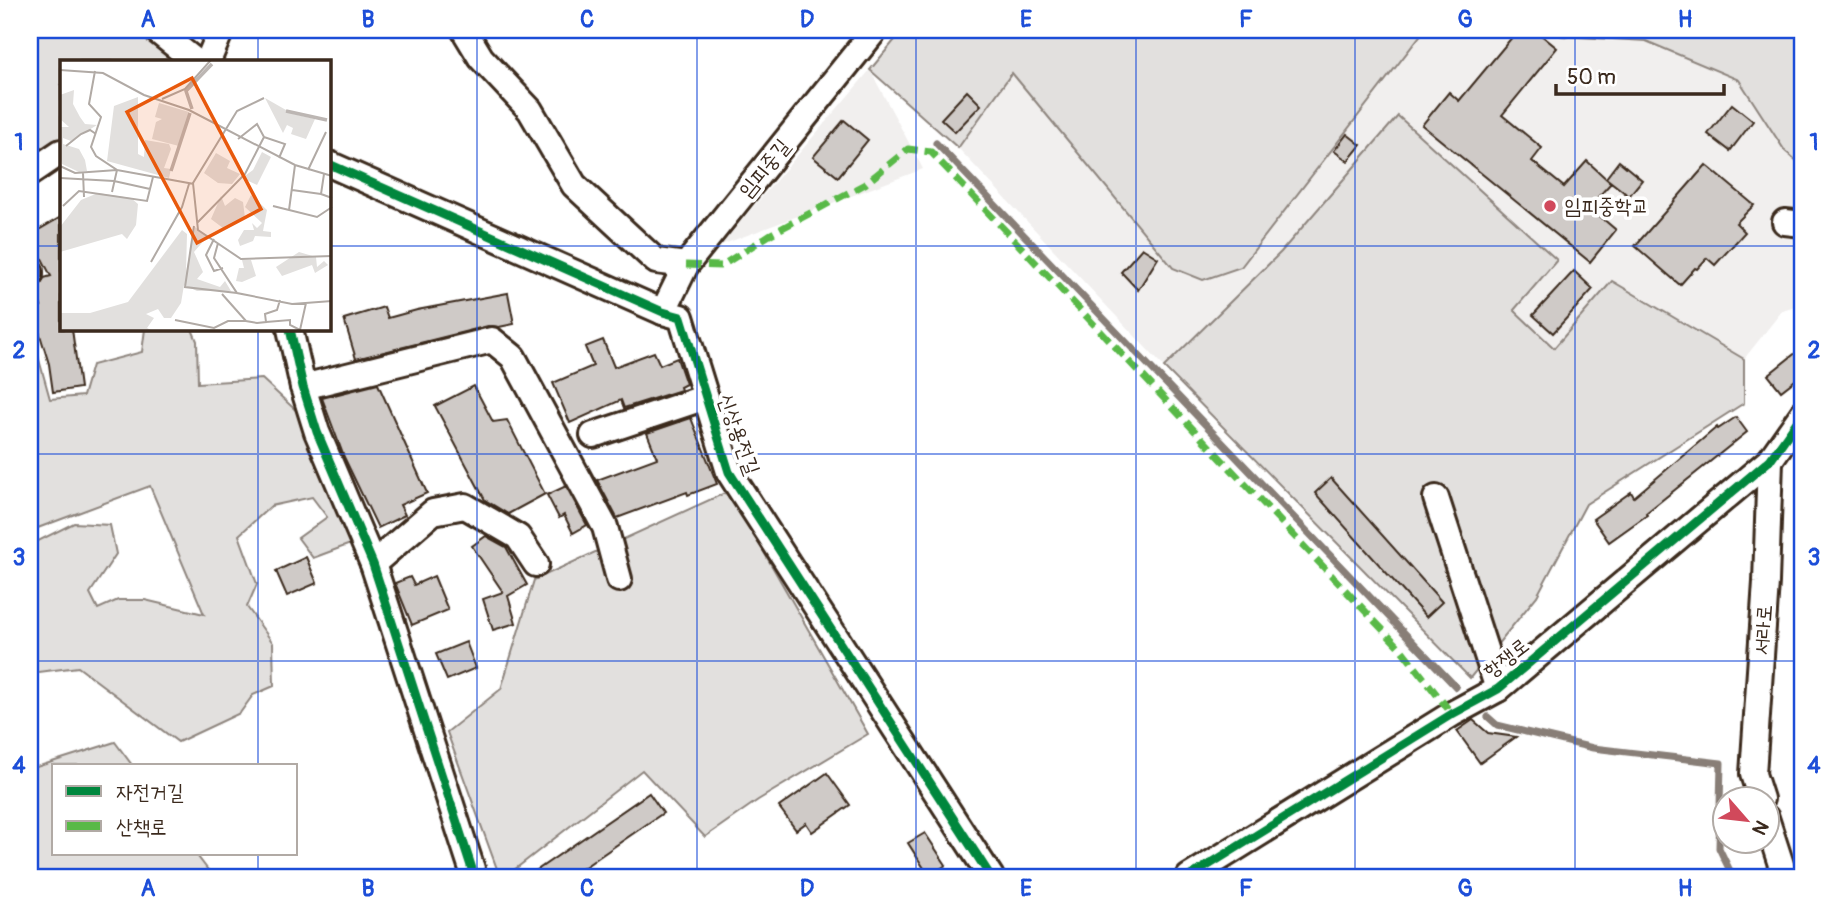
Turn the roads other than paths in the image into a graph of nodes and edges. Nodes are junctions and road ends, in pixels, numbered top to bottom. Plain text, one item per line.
1 (156, 30) edge
2 (221, 30) edge
3 (464, 30) edge
4 (875, 30) edge
5 (194, 60) edge
6 (208, 60) edge
7 (60, 153) edge
8 (331, 165) edge
9 (30, 173) edge
10 (686, 265) junction
11 (663, 312) junction
12 (290, 331) edge
13 (303, 387) junction
14 (706, 397) junction
15 (1803, 413) edge
16 (593, 435) dead end
17 (1770, 460) junction
18 (1436, 499) dead end
19 (373, 564) junction
20 (536, 564) dead end
21 (619, 579) dead end
22 (1498, 689) junction
23 (1757, 785) edge
24 (1778, 855) edge
25 (472, 877) edge
26 (991, 877) edge
27 (1189, 877) edge
28 (1785, 877) edge

1 - 5 street
2 - 6 street
3 - 10 street
4 - 10 street, 임피중길
7 - 9 street
8 - 11 street, 신상용전길
10 - 11 street, 임피중길
11 - 14 street, 신상용전길
12 - 13 street
13 - 19 street
13 - 21 street
14 - 16 street
14 - 26 street, 신상용전길
15 - 17 street, 항쟁로
17 - 22 street, 항쟁로
17 - 23 street, 서라로
18 - 22 street
19 - 20 street
19 - 25 street
22 - 27 street, 항쟁로
24 - 28 street

